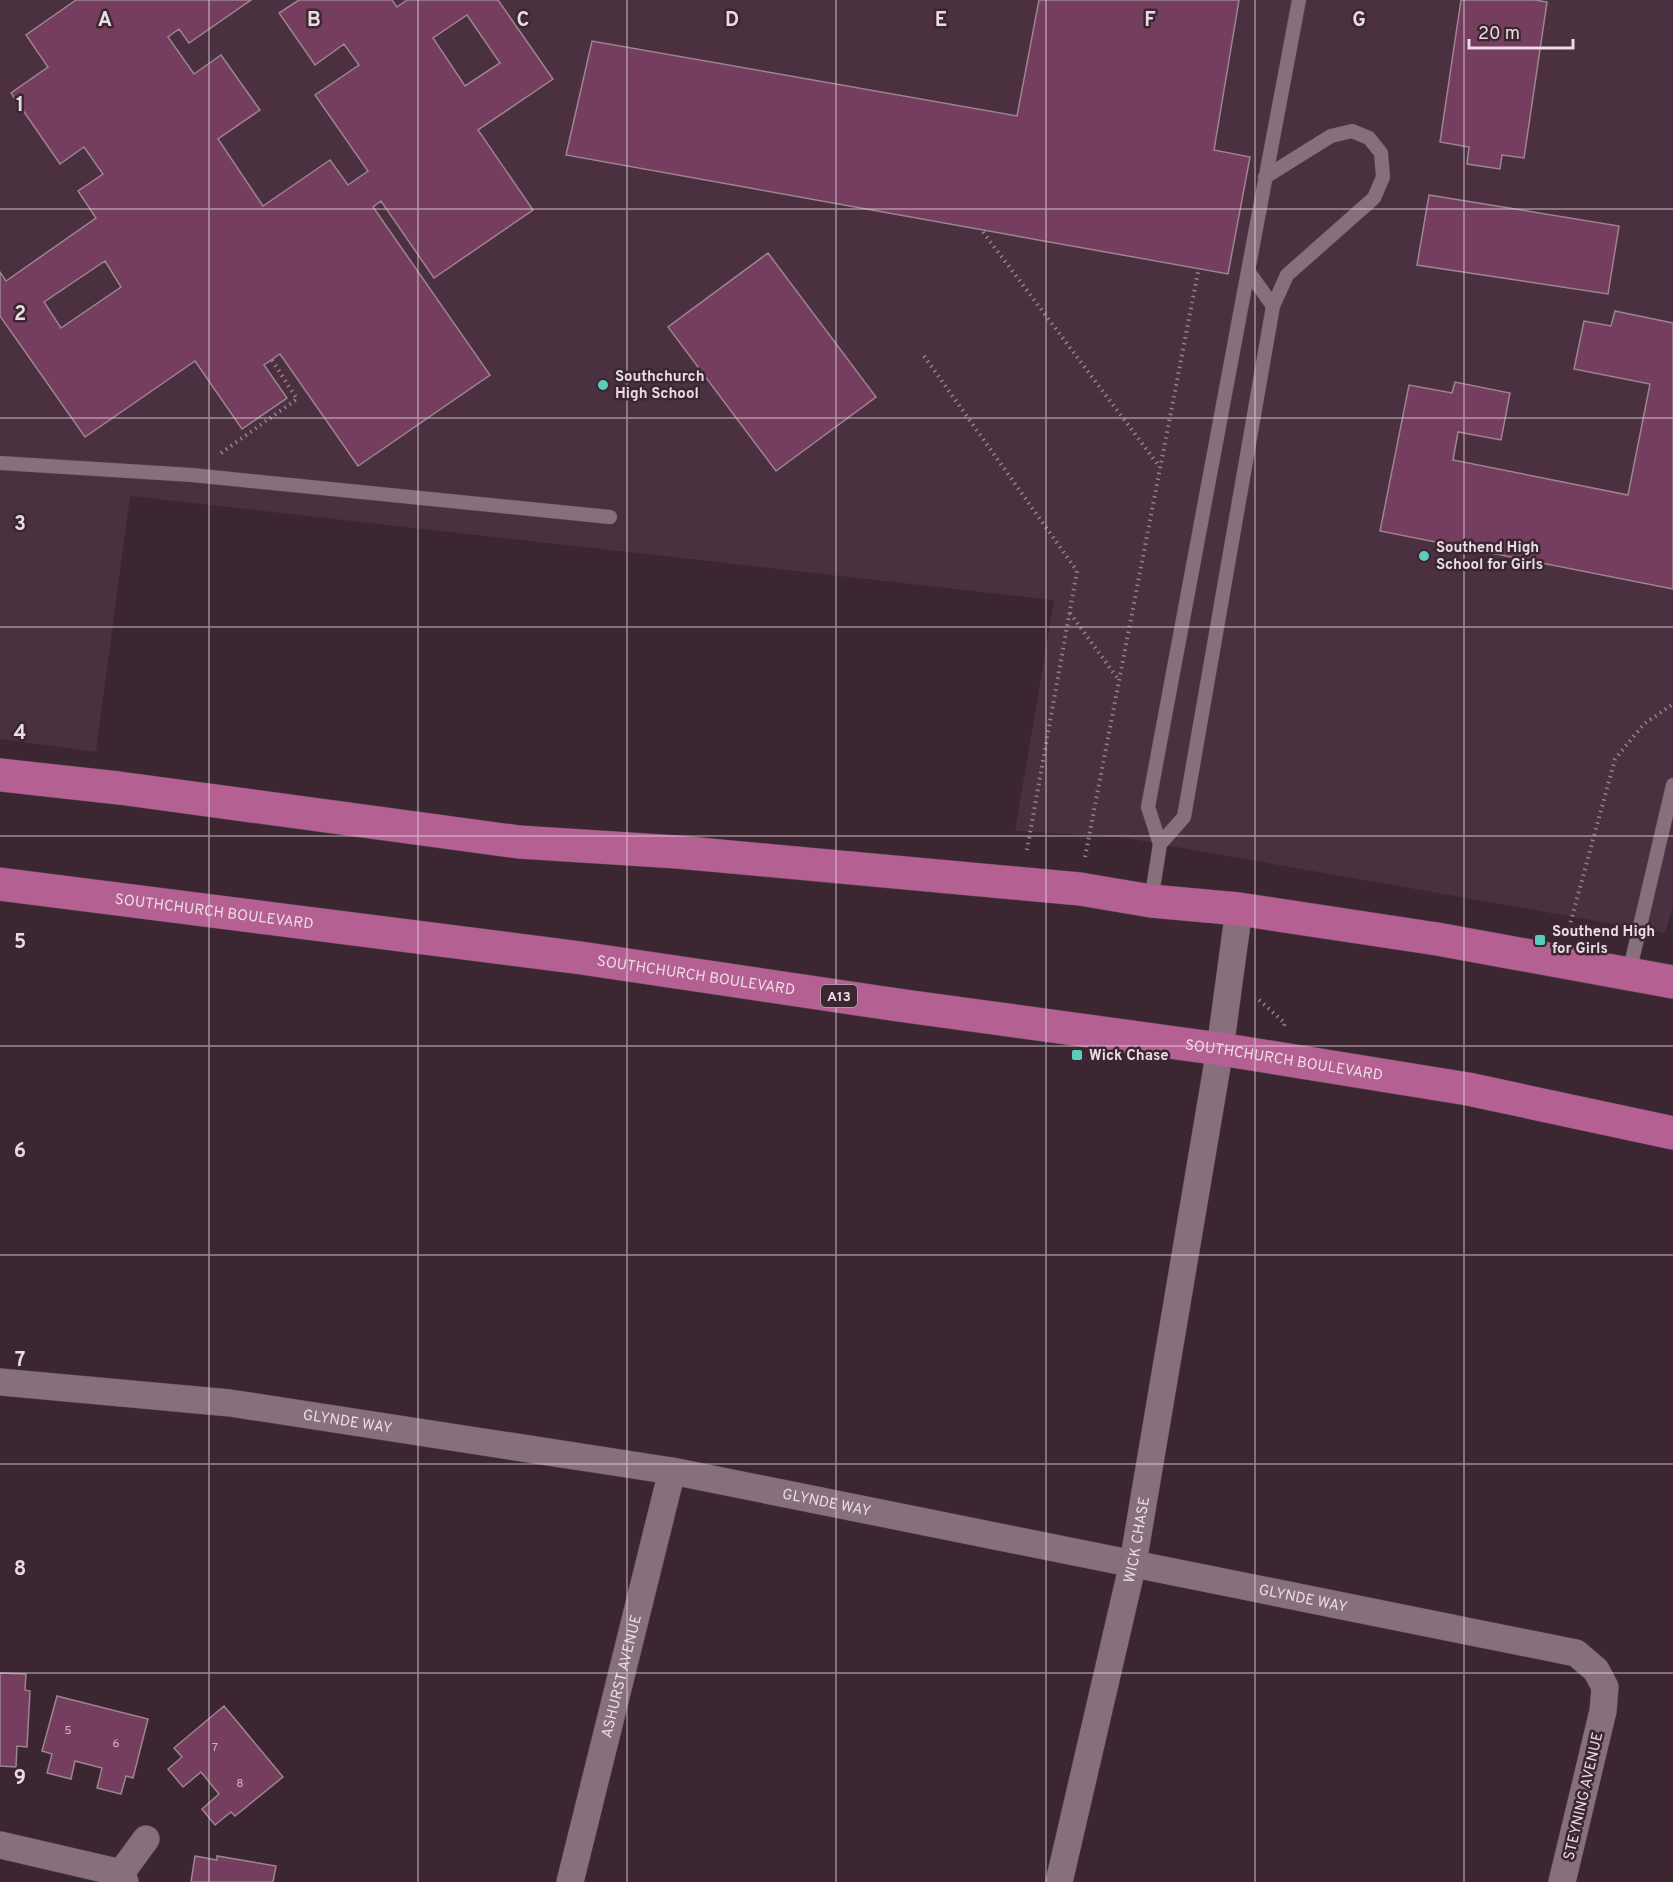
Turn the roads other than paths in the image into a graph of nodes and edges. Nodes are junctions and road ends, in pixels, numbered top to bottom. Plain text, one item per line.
1 (1299, 0) edge
2 (1265, 177) junction
3 (1248, 271) junction
4 (1273, 306) junction
5 (0, 463) edge
6 (609, 517) dead end
7 (0, 775) edge
8 (1673, 785) edge
9 (1160, 844) junction
10 (0, 884) edge
11 (1151, 901) junction
12 (1239, 909) junction
13 (1629, 973) junction
14 (1673, 982) edge
15 (1220, 1049) junction
16 (1673, 1133) edge
17 (0, 1382) edge
18 (672, 1471) junction
19 (1133, 1563) junction
20 (1603, 1711) joint
21 (146, 1839) dead end
22 (0, 1845) edge
23 (123, 1878) edge
24 (570, 1882) edge
25 (1059, 1882) edge
26 (1563, 1882) edge

1 - 2 lane
2 - 3 lane
2 - 4 lane
3 - 4 lane
3 - 9 lane
4 - 9 lane
5 - 6 lane
7 - 11 main road
8 - 13 lane
9 - 11 lane
10 - 15 main road, SOUTHCHURCH BOULEVARD / A13
11 - 12 main road
12 - 13 main road
12 - 15 street, WICK CHASE
13 - 14 main road
15 - 16 main road, SOUTHCHURCH BOULEVARD / A13
15 - 19 street, WICK CHASE
17 - 18 street, GLYNDE WAY
18 - 19 street, GLYNDE WAY
18 - 24 street, ASHURST AVENUE
19 - 20 street, GLYNDE WAY
19 - 25 street, WICK CHASE
20 - 26 street, STEYNING AVENUE
21 - 23 street
22 - 23 street

